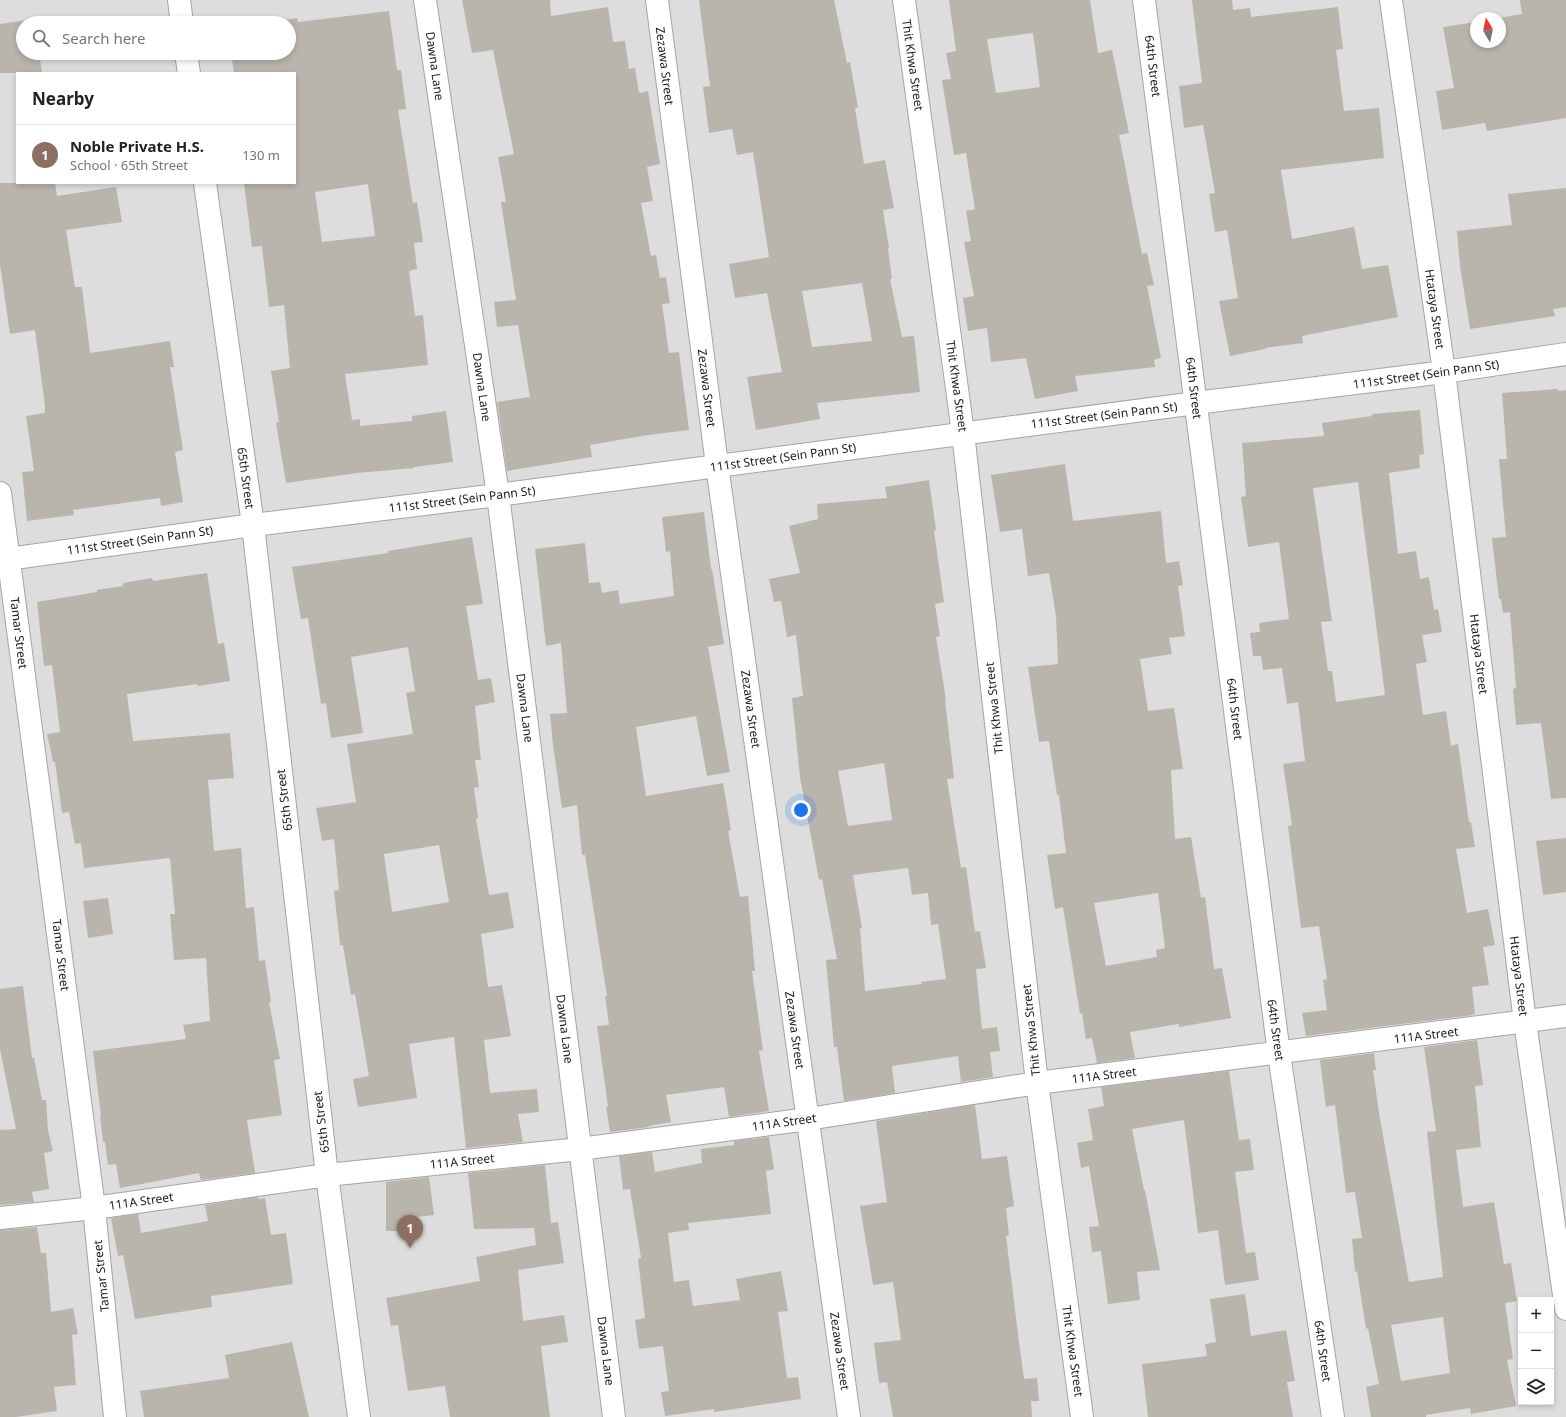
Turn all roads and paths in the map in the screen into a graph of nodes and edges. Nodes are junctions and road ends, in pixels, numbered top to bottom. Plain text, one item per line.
1 (179, 0) edge
2 (425, 0) edge
3 (657, 0) edge
4 (904, 0) edge
5 (1144, 0) edge
6 (1391, 0) edge
7 (181, 16) edge
8 (187, 60) edge
9 (189, 72) edge
10 (205, 184) edge
11 (1566, 354) edge
12 (1444, 372) junction
13 (1196, 403) junction
14 (963, 433) junction
15 (717, 465) junction
16 (0, 493) edge
17 (498, 495) junction
18 (253, 525) junction
19 (4, 559) edge
20 (1566, 1016) edge
21 (1525, 1022) junction
22 (1279, 1054) junction
23 (1037, 1084) junction
24 (808, 1119) junction
25 (580, 1149) junction
26 (327, 1175) junction
27 (94, 1208) junction
28 (0, 1218) edge
29 (1566, 1309) edge
30 (116, 1417) edge
31 (359, 1417) edge
32 (614, 1417) edge
33 (849, 1417) edge
34 (1082, 1417) edge
35 (1333, 1417) edge

1 - 7 street
2 - 17 street, Dawna Lane
3 - 15 street, Zezawa Street
4 - 14 street, Thit Khwa Street
5 - 13 street, 64th Street
6 - 12 street, Htataya Street
8 - 9 street
10 - 18 street, 65th Street
11 - 12 street, 111st Street (Sein Pann St)
12 - 13 street, 111st Street (Sein Pann St)
12 - 21 street, Htataya Street
13 - 14 street, 111st Street (Sein Pann St)
13 - 22 street, 64th Street
14 - 15 street, 111st Street (Sein Pann St)
14 - 23 street, Thit Khwa Street
15 - 17 street, 111st Street (Sein Pann St)
15 - 24 street, Zezawa Street
16 - 19 street, Tamar Street
17 - 18 street, 111st Street (Sein Pann St)
17 - 25 street, Dawna Lane
18 - 19 street, 111st Street (Sein Pann St)
18 - 26 street, 65th Street
19 - 27 street, Tamar Street
20 - 21 street, 111A Street
21 - 22 street, 111A Street
21 - 29 street, Htataya Street
22 - 23 street, 111A Street
22 - 35 street, 64th Street
23 - 24 street, 111A Street
23 - 34 street, Thit Khwa Street
24 - 25 street, 111A Street
24 - 33 street, Zezawa Street
25 - 26 street, 111A Street
25 - 32 street, Dawna Lane
26 - 27 street, 111A Street
26 - 31 street, 65th Street
27 - 28 street, 111A Street
27 - 30 street, Tamar Street

